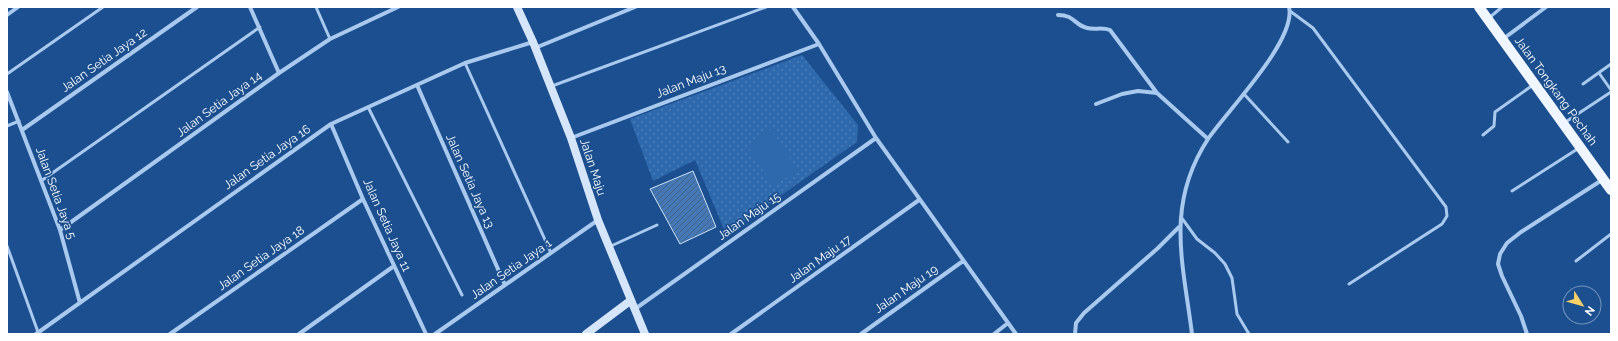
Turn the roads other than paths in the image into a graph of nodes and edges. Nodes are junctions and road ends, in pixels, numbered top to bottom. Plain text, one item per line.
1 (18, 7) edge
2 (104, 7) edge
3 (197, 7) edge
4 (250, 7) edge
5 (316, 7) edge
6 (383, 7) edge
7 (398, 7) edge
8 (516, 7) edge
9 (635, 7) edge
10 (766, 7) edge
11 (793, 7) edge
12 (1479, 7) edge
13 (1502, 7) edge
14 (1546, 7) edge
15 (1290, 9) edge
16 (386, 12) junction
17 (7, 15) edge
18 (1058, 15) dead end
19 (1488, 19) junction
20 (260, 27) junction
21 (330, 39) junction
22 (1503, 39) junction
23 (819, 44) junction
24 (534, 45) junction
25 (465, 63) junction
26 (1611, 64) edge
27 (1599, 72) junction
28 (279, 73) junction
29 (7, 74) edge
30 (1535, 84) junction
31 (1583, 84) dead end
32 (417, 85) junction
33 (550, 87) junction
34 (1611, 91) edge
35 (7, 92) edge
36 (1157, 93) junction
37 (1244, 94) junction
38 (1096, 104) dead end
39 (368, 107) junction
40 (19, 121) junction
41 (331, 124) junction
42 (1563, 124) junction
43 (7, 126) edge
44 (22, 130) junction
45 (1482, 135) dead end
46 (571, 138) junction
47 (876, 138) junction
48 (1208, 139) junction
49 (1288, 142) dead end
50 (1580, 147) junction
51 (1603, 179) junction
52 (41, 180) junction
53 (1611, 190) edge
54 (1512, 191) dead end
55 (363, 199) junction
56 (920, 200) junction
57 (1180, 216) junction
58 (598, 220) junction
59 (658, 225) dead end
60 (1180, 227) junction
61 (60, 230) junction
62 (1611, 234) edge
63 (7, 246) edge
64 (609, 247) junction
65 (551, 254) junction
66 (1576, 260) dead end
67 (963, 261) junction
68 (394, 266) junction
69 (1349, 284) dead end
70 (505, 285) junction
71 (462, 295) dead end
72 (630, 301) junction
73 (80, 303) junction
74 (634, 310) junction
75 (1008, 323) junction
76 (37, 333) edge
77 (170, 334) edge
78 (299, 334) edge
79 (426, 334) edge
80 (435, 334) edge
81 (586, 334) edge
82 (645, 334) edge
83 (731, 334) edge
84 (861, 334) edge
85 (994, 334) edge
86 (1016, 334) edge
87 (1075, 334) edge
88 (1192, 334) edge
89 (1249, 334) edge
90 (1527, 334) edge

1 - 17 street
2 - 29 lane
3 - 44 street, Jalan Setia Jaya 12
4 - 20 street
5 - 21 lane
6 - 16 street
7 - 16 street, Jalan Setia Jaya 14
8 - 24 street, Jalan Maju
9 - 24 street, Jalan Setia Jaya 16
10 - 33 lane
11 - 23 street
12 - 19 main road, Jalan Tongkang Pechah
13 - 19 lane
14 - 22 street
15 - 37 street
15 - 69 lane
16 - 21 street, Jalan Setia Jaya 14
18 - 36 street
19 - 22 main road, Jalan Tongkang Pechah
20 - 28 street
20 - 52 lane
21 - 28 street, Jalan Setia Jaya 14
22 - 30 main road, Jalan Tongkang Pechah
23 - 46 street, Jalan Maju 13
23 - 47 street
24 - 25 street, Jalan Setia Jaya 16
24 - 33 street, Jalan Maju
25 - 32 street, Jalan Setia Jaya 16
25 - 65 lane
26 - 27 lane
27 - 31 lane
27 - 34 lane
28 - 61 street, Jalan Setia Jaya 14
30 - 42 main road, Jalan Tongkang Pechah
30 - 45 lane
32 - 39 street, Jalan Setia Jaya 16
32 - 70 street, Jalan Setia Jaya 13
33 - 46 street, Jalan Maju
34 - 42 lane
35 - 40 street, Jalan Setia Jaya 5
36 - 38 street
36 - 48 street
37 - 48 street
37 - 49 lane
39 - 41 street, Jalan Setia Jaya 16
39 - 71 lane
40 - 43 lane
40 - 44 street, Jalan Setia Jaya 5
41 - 55 street, Jalan Setia Jaya 11
41 - 73 street, Jalan Setia Jaya 16
42 - 50 main road, Jalan Tongkang Pechah
44 - 52 street, Jalan Setia Jaya 5
46 - 58 street, Jalan Maju
47 - 56 street
47 - 74 street, Jalan Maju 15
48 - 57 street
50 - 51 main road, Jalan Tongkang Pechah
50 - 54 lane
51 - 53 main road, Jalan Tongkang Pechah
51 - 90 street
52 - 61 street, Jalan Setia Jaya 5
55 - 68 street, Jalan Setia Jaya 11
55 - 77 street, Jalan Setia Jaya 18
56 - 67 street
56 - 83 street, Jalan Maju 17
57 - 60 street
57 - 89 lane
58 - 64 street, Jalan Maju
58 - 65 street, Jalan Setia Jaya 1
59 - 64 lane
60 - 87 street
60 - 88 street
61 - 73 street, Jalan Setia Jaya 5
62 - 66 lane
63 - 76 lane
64 - 72 street, Jalan Maju
65 - 70 street, Jalan Setia Jaya 1
67 - 75 street
67 - 84 street, Jalan Maju 19
68 - 78 street
68 - 79 street, Jalan Setia Jaya 11
70 - 80 street, Jalan Setia Jaya 1
72 - 74 street, Jalan Maju
72 - 81 street
73 - 76 street, Jalan Setia Jaya 16
74 - 82 street, Jalan Maju
75 - 85 street
75 - 86 street

